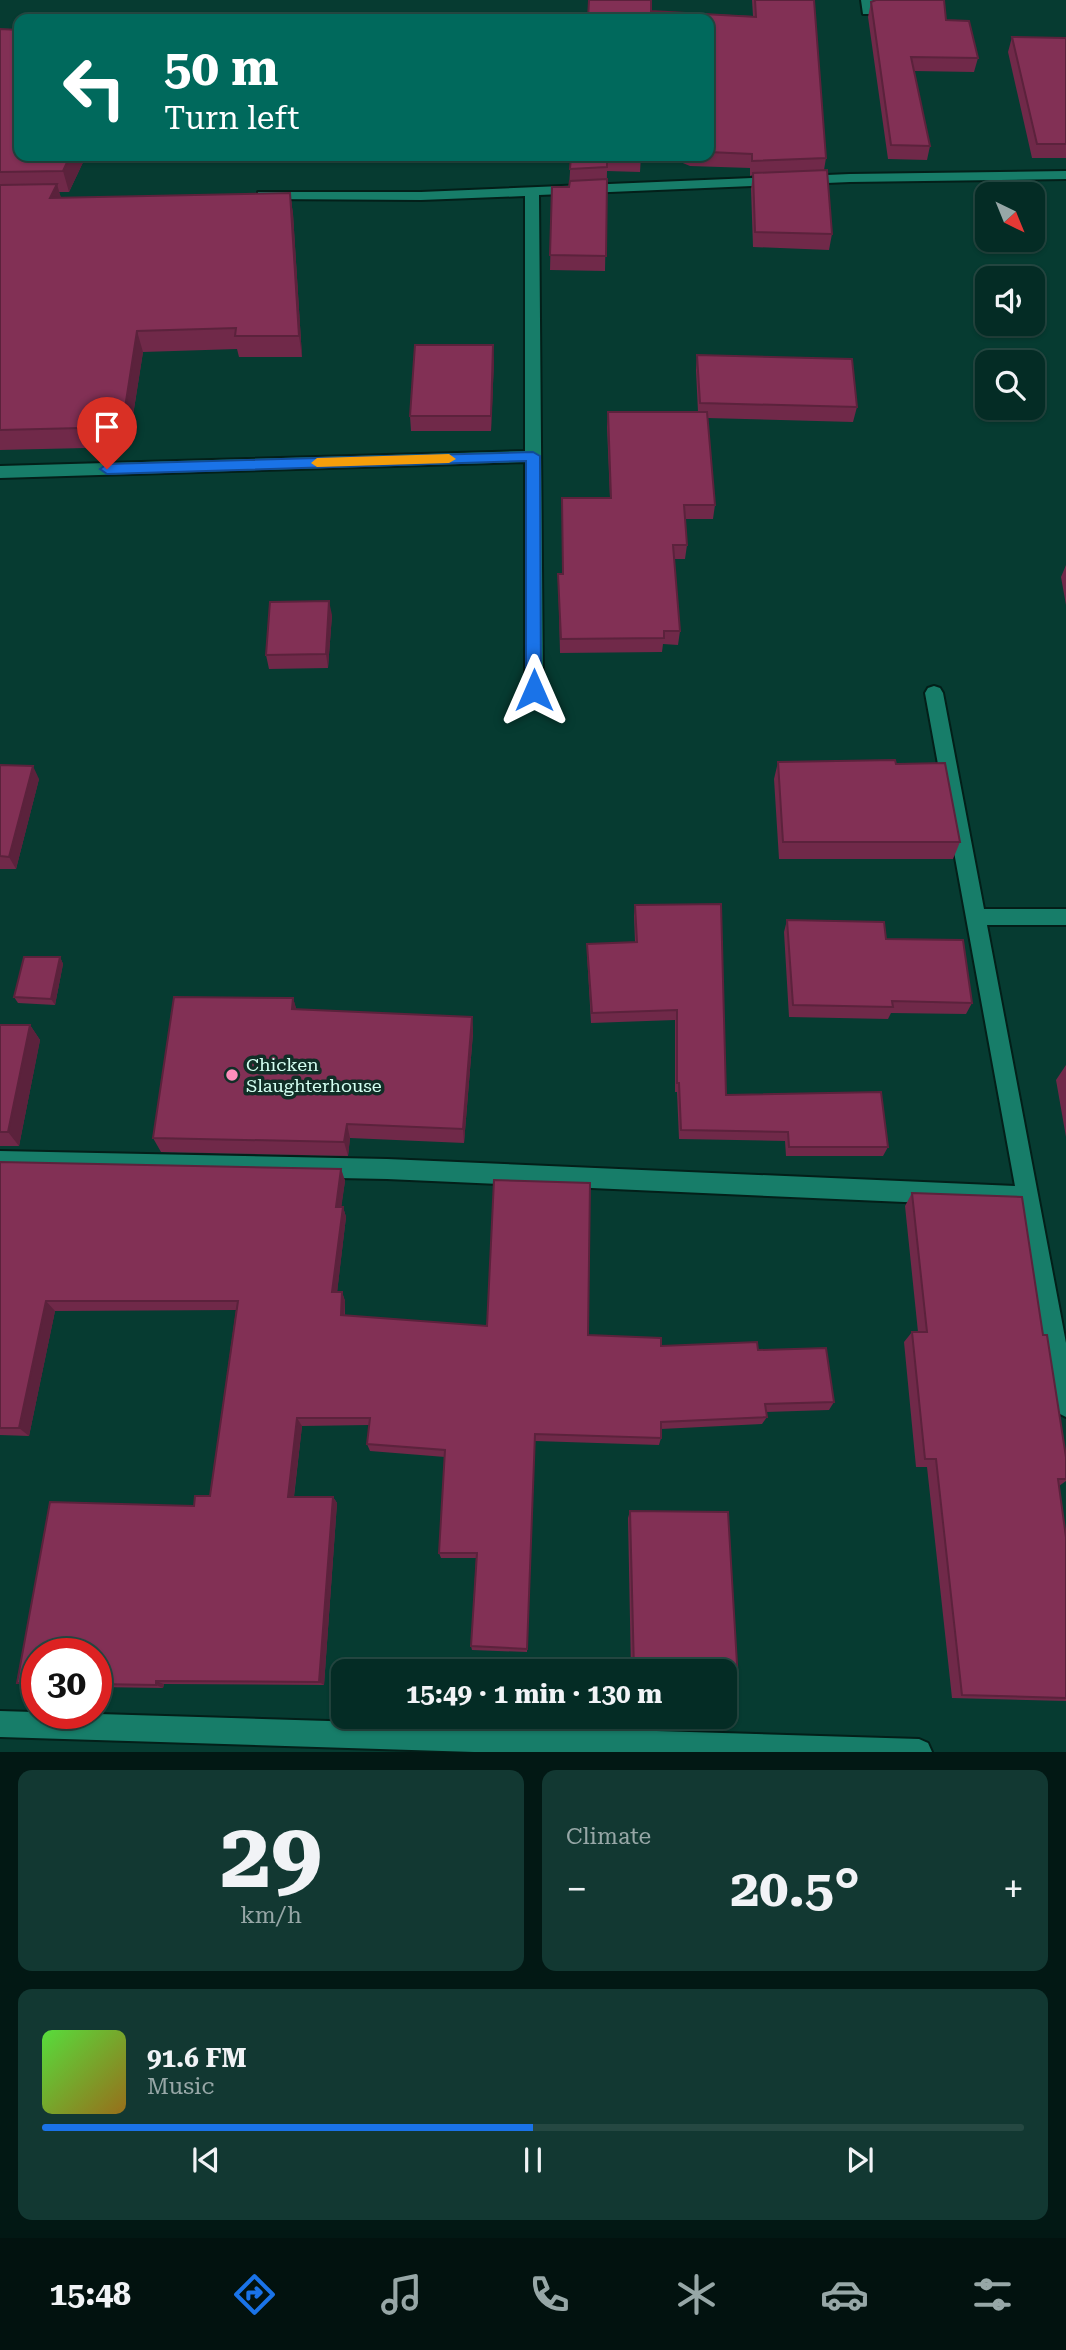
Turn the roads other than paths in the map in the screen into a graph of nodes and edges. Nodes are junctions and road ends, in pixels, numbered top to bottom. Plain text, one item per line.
1 (1066, 175) edge
2 (532, 191) junction
3 (249, 195) edge
4 (533, 456) junction
5 (0, 472) edge
6 (534, 690) dead end
7 (934, 693) dead end
8 (975, 916) junction
9 (1066, 917) edge
10 (0, 1161) edge
11 (1028, 1197) junction
12 (1066, 1405) edge
13 (0, 1724) edge
14 (919, 1752) edge

1 - 2 street
2 - 3 street
2 - 4 street
4 - 5 street
4 - 6 street
7 - 8 street
8 - 9 street
8 - 11 street
10 - 11 street
11 - 12 street
13 - 14 street

